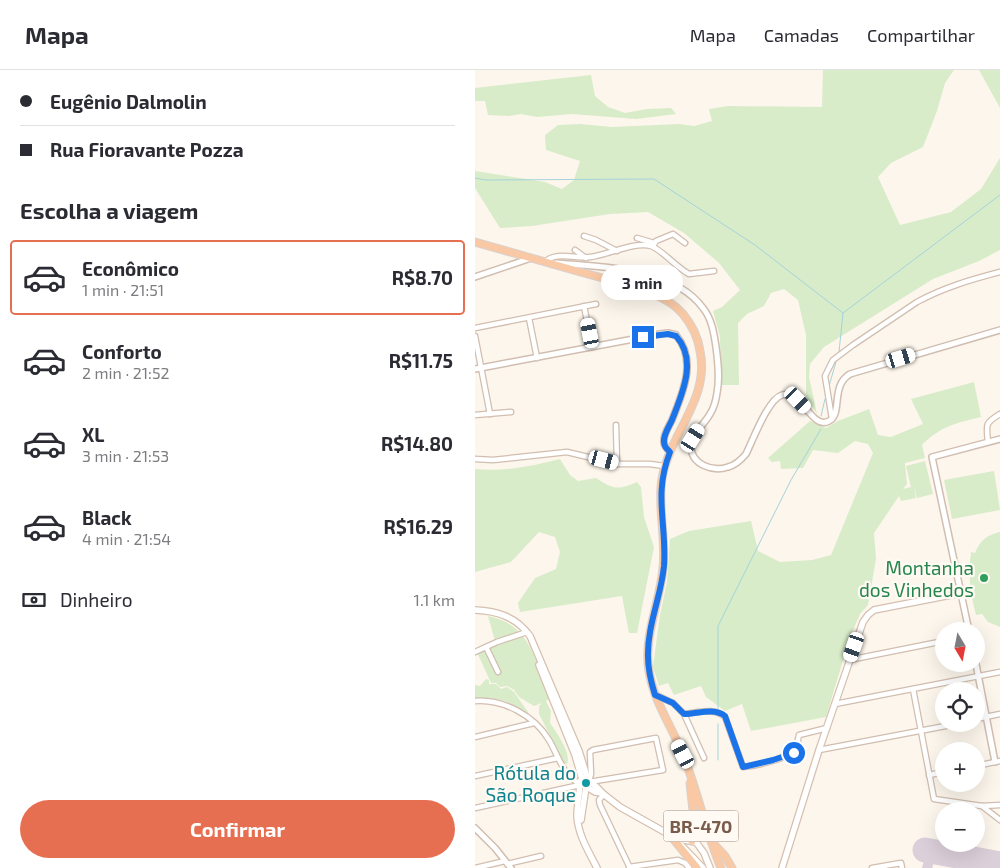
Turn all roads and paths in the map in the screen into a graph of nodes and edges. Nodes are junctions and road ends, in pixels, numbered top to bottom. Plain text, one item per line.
1 (585, 236) dead end
2 (637, 238) dead end
3 (475, 242) edge
4 (685, 243) dead end
5 (653, 245) junction
6 (575, 250) dead end
7 (617, 251) junction
8 (531, 258) junction
9 (586, 258) junction
10 (545, 262) junction
11 (714, 272) dead end
12 (1000, 272) edge
13 (475, 277) edge
14 (597, 304) dead end
15 (584, 306) junction
16 (529, 318) junction
17 (475, 328) edge
18 (1000, 330) edge
19 (475, 336) edge
20 (592, 346) junction
21 (537, 358) junction
22 (481, 368) junction
23 (475, 369) edge
24 (511, 412) dead end
25 (490, 414) junction
26 (1000, 414) edge
27 (475, 415) edge
28 (832, 419) junction
29 (616, 425) dead end
30 (1000, 439) edge
31 (988, 442) junction
32 (670, 452) junction
33 (475, 459) edge
34 (617, 464) junction
35 (664, 466) junction
36 (961, 593) junction
37 (475, 612) edge
38 (967, 622) edge
39 (525, 633) junction
40 (935, 643) edge
41 (486, 647) junction
42 (475, 652) edge
43 (849, 660) junction
44 (498, 672) dead end
45 (977, 672) edge
46 (1000, 672) edge
47 (978, 677) junction
48 (913, 689) junction
49 (655, 695) junction
50 (475, 701) edge
51 (835, 704) junction
52 (684, 714) junction
53 (1000, 714) edge
54 (986, 717) junction
55 (533, 723) junction
56 (827, 728) junction
57 (935, 728) edge
58 (920, 731) junction
59 (475, 737) edge
60 (819, 750) junction
61 (683, 754) junction
62 (558, 758) junction
63 (704, 758) dead end
64 (997, 762) edge
65 (935, 774) edge
66 (929, 775) junction
67 (475, 776) edge
68 (585, 783) junction
69 (690, 783) junction
70 (603, 794) junction
71 (955, 802) edge
72 (1000, 805) edge
73 (985, 806) edge
74 (475, 808) edge
75 (985, 808) edge
76 (1000, 820) edge
77 (475, 828) edge
78 (670, 835) junction
79 (710, 839) junction
80 (692, 841) junction
81 (687, 852) junction
82 (541, 856) dead end
83 (508, 864) edge
84 (901, 865) edge
85 (475, 868) edge
86 (597, 868) edge
87 (601, 868) edge
88 (629, 868) edge
89 (689, 868) edge
90 (697, 868) edge
91 (703, 868) edge
92 (710, 868) edge
93 (716, 868) edge
94 (721, 868) edge
95 (732, 868) edge
96 (782, 868) edge
97 (872, 868) edge

1 - 7 street
2 - 5 street
3 - 8 highway, BR-470
4 - 5 street
5 - 7 street
5 - 11 street
6 - 9 street
7 - 9 street
8 - 10 highway, BR-470
8 - 13 street
9 - 10 street
10 - 28 street
10 - 32 highway, BR-470
12 - 28 street
14 - 15 street
15 - 16 street
15 - 20 street
16 - 17 street
16 - 21 street
18 - 28 street
19 - 22 street
20 - 21 street
20 - 32 street
21 - 22 street
22 - 23 street
22 - 25 street
24 - 25 street
25 - 27 street
26 - 31 street
29 - 34 street
30 - 31 street
31 - 36 street
32 - 35 highway, BR-470
33 - 34 street
34 - 35 street
35 - 49 highway, BR-470
36 - 38 street
36 - 43 main road
37 - 39 main road
39 - 41 street
39 - 68 main road
40 - 43 street
41 - 42 street
41 - 44 street
43 - 51 main road
45 - 47 street
46 - 47 street
47 - 48 street
47 - 54 street
48 - 51 street
48 - 58 street
49 - 52 street
49 - 61 highway, BR-470
50 - 55 street
51 - 56 main road
52 - 56 street
52 - 63 street
53 - 54 street
54 - 64 street
55 - 59 street
55 - 62 street
56 - 60 main road
57 - 58 street
58 - 60 street
58 - 66 street
60 - 96 main road
61 - 69 highway, BR-470
61 - 79 highway, BR-470
62 - 67 street
62 - 68 street
65 - 66 street
66 - 71 street
68 - 68 street
68 - 70 main road
68 - 74 street
68 - 86 main road
68 - 87 main road
69 - 80 highway
69 - 93 highway, BR-470
70 - 78 main road
70 - 88 street
72 - 73 street
75 - 76 street
77 - 83 street
78 - 80 main road
78 - 81 highway
79 - 94 highway, BR-470
79 - 95 highway
80 - 81 main road
80 - 92 main road
81 - 90 highway
81 - 91 main road
82 - 83 street
83 - 85 street
84 - 97 street
88 - 89 street

